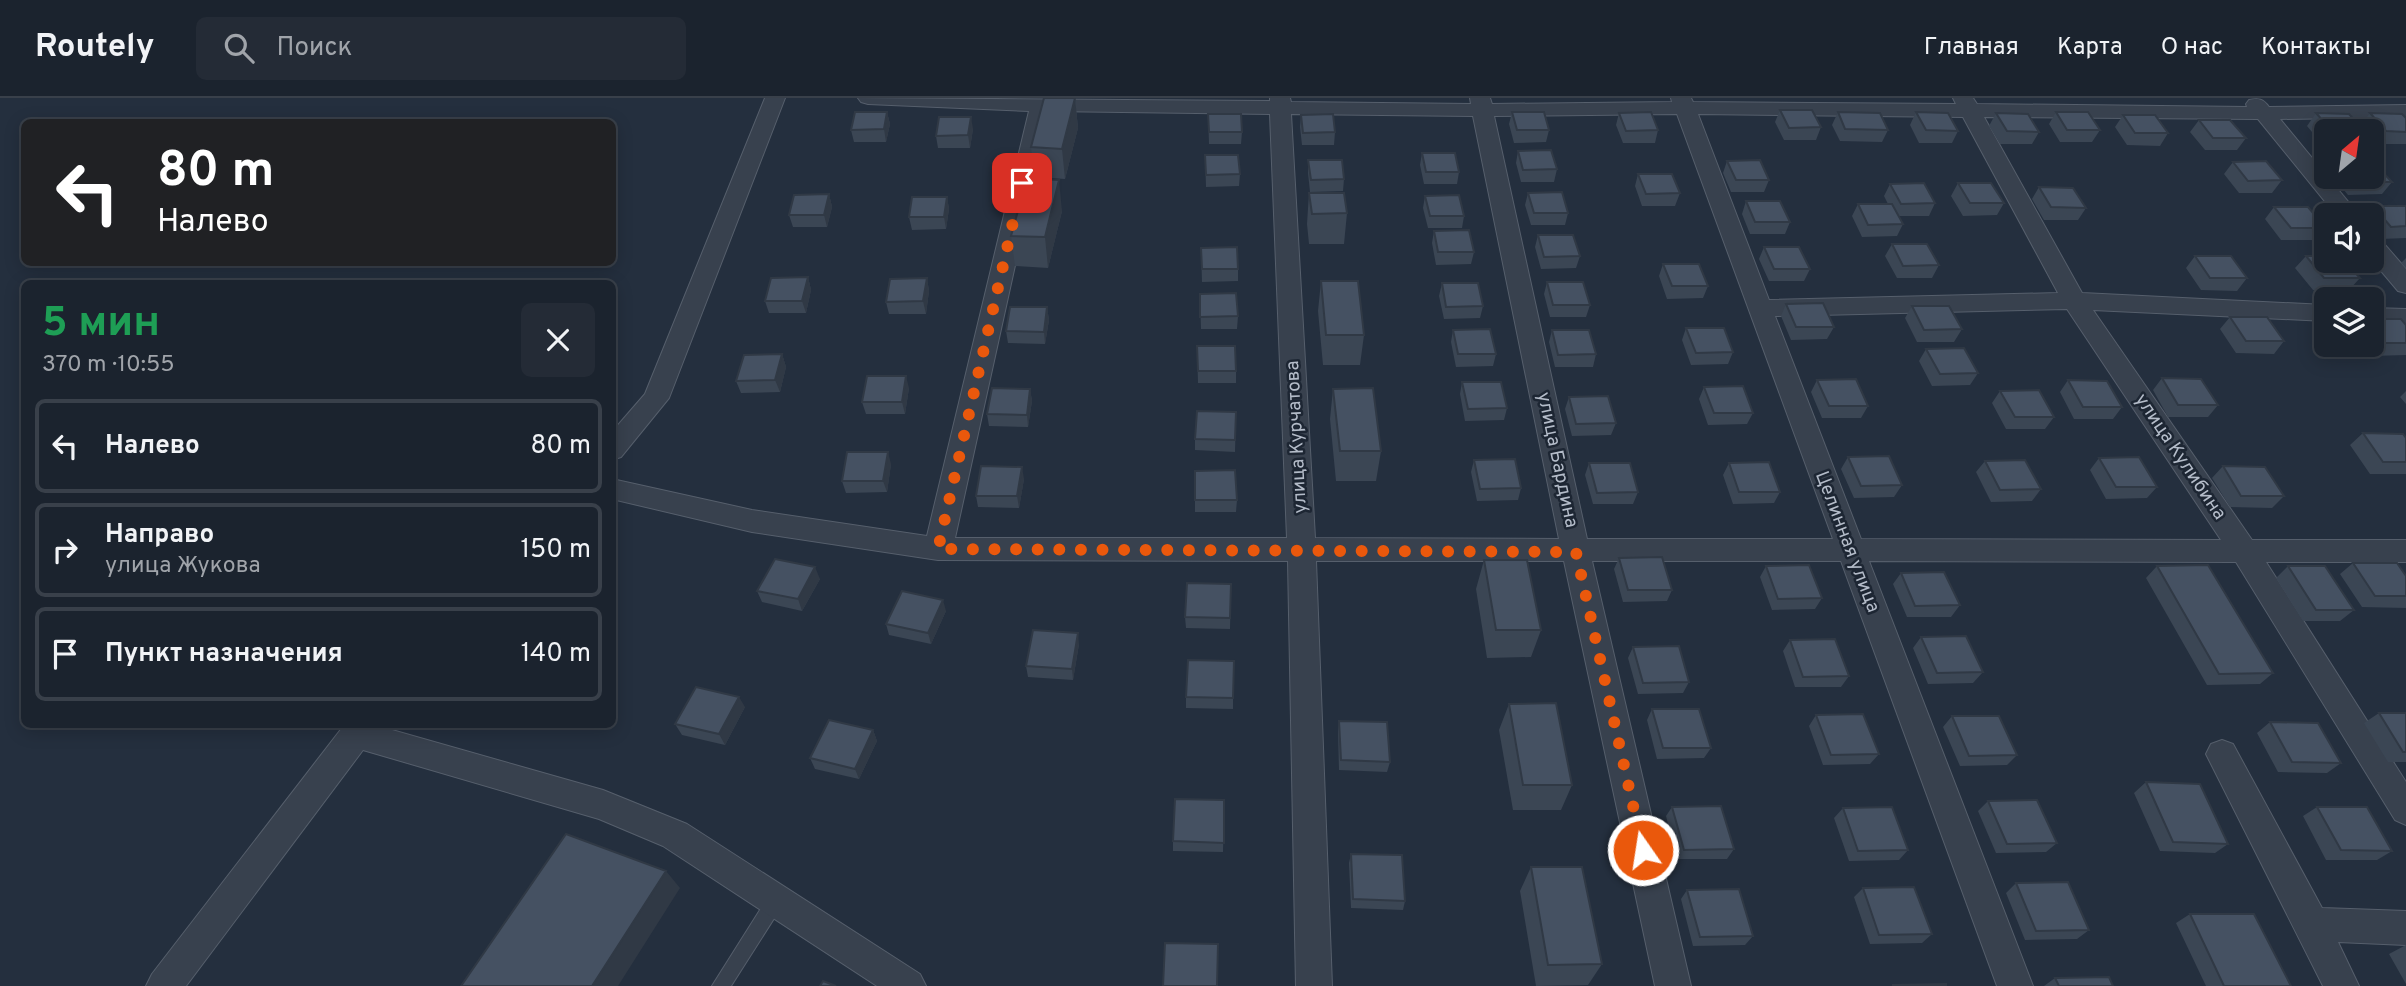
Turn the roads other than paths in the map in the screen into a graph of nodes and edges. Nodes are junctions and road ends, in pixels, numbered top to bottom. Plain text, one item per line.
1 (775, 98) edge
2 (868, 98) edge
3 (1041, 102) edge
4 (1280, 102) edge
5 (1683, 103) edge
6 (1481, 104) edge
7 (1967, 105) edge
8 (2257, 105) edge
9 (2406, 111) edge
10 (2338, 203) edge
11 (2384, 259) edge
12 (2406, 285) edge
13 (2074, 301) junction
14 (1759, 308) junction
15 (2314, 312) edge
16 (2384, 316) edge
17 (2406, 317) edge
18 (616, 445) edge
19 (616, 490) edge
20 (938, 549) junction
21 (1302, 551) junction
22 (1850, 551) junction
23 (2244, 551) junction
24 (2406, 551) edge
25 (1576, 552) junction
26 (359, 729) edge
27 (2222, 754) dead end
28 (2406, 810) edge
29 (776, 900) junction
30 (2312, 924) junction
31 (2406, 928) edge
32 (164, 986) edge
33 (721, 986) edge
34 (908, 986) edge
35 (1314, 986) edge
36 (1673, 986) edge
37 (2015, 986) edge
38 (2341, 986) edge

1 - 18 street
2 - 3 street
3 - 4 street
3 - 20 street
4 - 6 street
4 - 21 street, улица Курчатова
5 - 6 street
5 - 7 street
5 - 14 street, Целинная улица
6 - 25 street, улица Бардина
7 - 8 street
7 - 13 street, улица Кулибина
8 - 9 street
8 - 10 street
11 - 12 street
13 - 14 street
13 - 15 street
13 - 23 street, улица Кулибина
14 - 22 street, Целинная улица
16 - 17 street
19 - 20 street
20 - 21 street
21 - 25 street
21 - 35 street, улица Курчатова
22 - 23 street
22 - 25 street
22 - 37 street, Целинная улица
23 - 24 street
23 - 28 street, улица Кулибина
25 - 36 street, улица Бардина
26 - 29 street
26 - 32 street
27 - 30 street
29 - 33 lane
29 - 34 street
30 - 31 street
30 - 38 street

